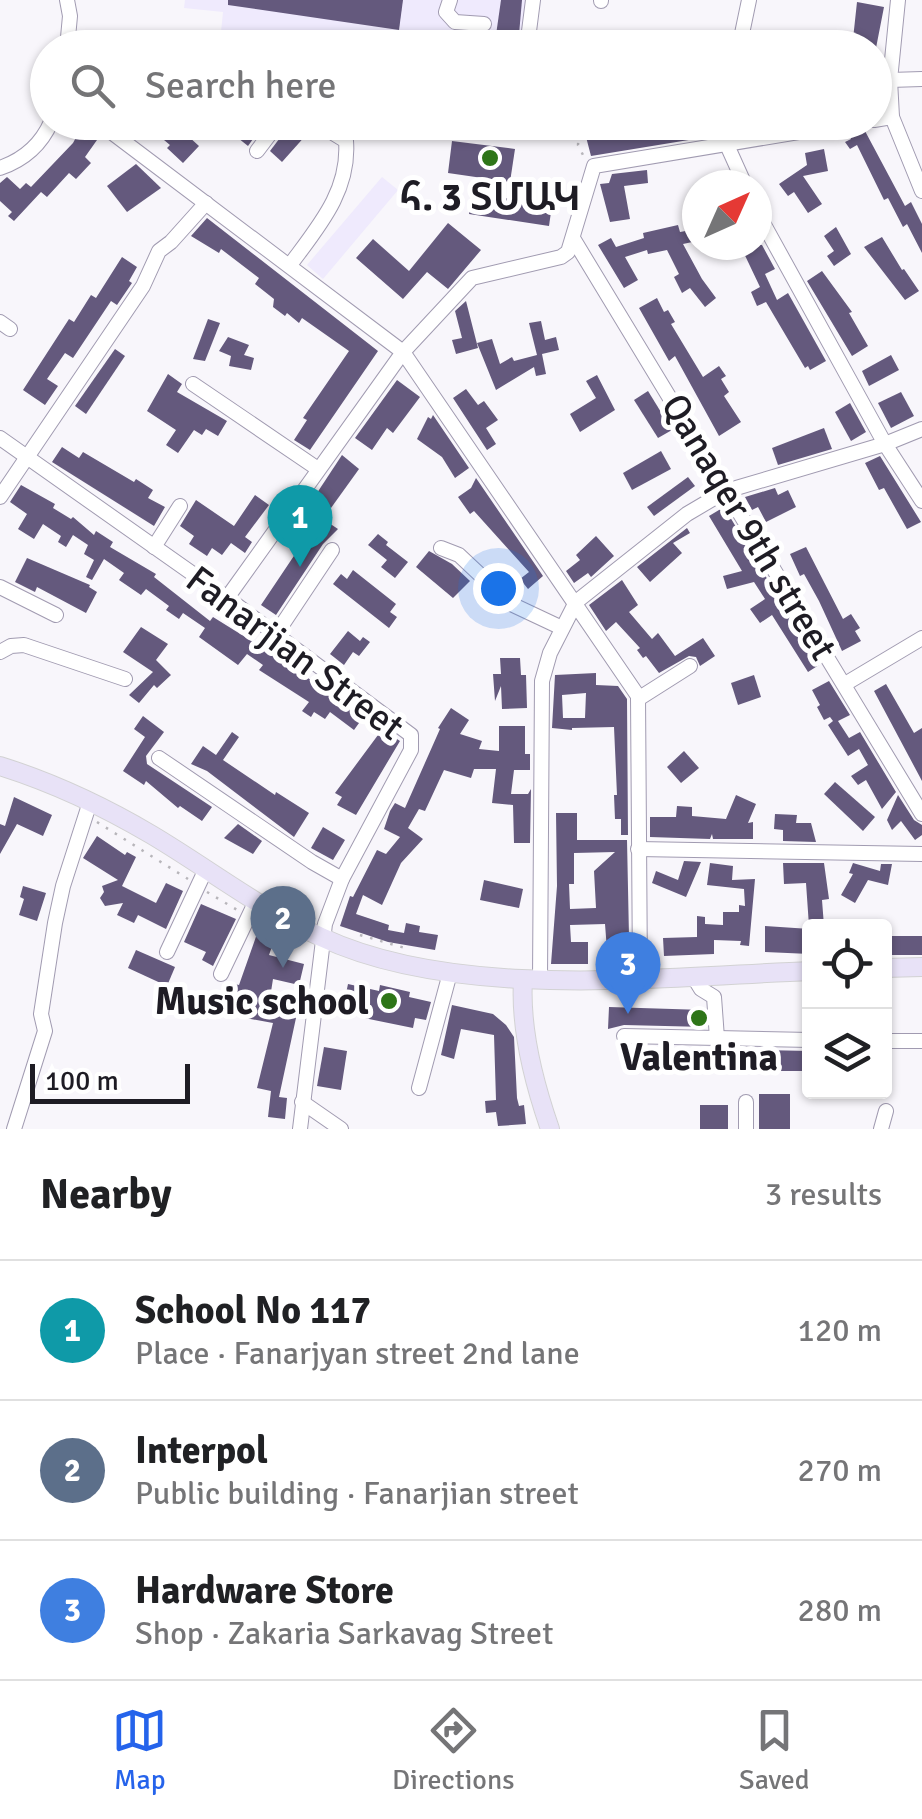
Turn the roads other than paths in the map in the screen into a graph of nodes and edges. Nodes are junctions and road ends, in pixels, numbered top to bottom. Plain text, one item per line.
1 (67, 0) edge
2 (450, 0) edge
3 (532, 0) edge
4 (748, 0) edge
5 (898, 0) edge
6 (484, 24) dead end
7 (69, 30) edge
8 (529, 30) edge
9 (742, 30) edge
10 (892, 60) edge
11 (922, 79) edge
12 (892, 80) edge
13 (892, 117) edge
14 (41, 140) edge
15 (122, 140) edge
16 (265, 140) edge
17 (344, 140) edge
18 (728, 140) edge
19 (752, 140) edge
20 (728, 144) junction
21 (257, 151) dead end
22 (0, 168) edge
23 (738, 170) edge
24 (922, 191) edge
25 (206, 203) junction
26 (772, 239) edge
27 (574, 240) junction
28 (290, 265) junction
29 (403, 352) junction
30 (193, 384) dead end
31 (922, 429) edge
32 (0, 438) edge
33 (885, 444) junction
34 (26, 457) junction
35 (318, 469) junction
36 (726, 492) junction
37 (0, 496) edge
38 (922, 502) edge
39 (180, 506) dead end
40 (154, 547) junction
41 (441, 548) dead end
42 (332, 550) dead end
43 (0, 588) edge
44 (228, 598) junction
45 (576, 602) junction
46 (56, 615) dead end
47 (562, 628) junction
48 (276, 634) junction
49 (922, 638) edge
50 (0, 652) edge
51 (690, 666) dead end
52 (125, 679) dead end
53 (844, 684) junction
54 (638, 699) junction
55 (159, 758) dead end
56 (0, 766) edge
57 (89, 808) junction
58 (922, 814) edge
59 (638, 850) junction
60 (922, 854) edge
61 (202, 878) junction
62 (342, 879) junction
63 (252, 910) junction
64 (322, 938) junction
65 (167, 952) dead end
66 (922, 967) edge
67 (892, 968) edge
68 (802, 971) edge
69 (450, 973) junction
70 (221, 974) dead end
71 (693, 976) junction
72 (640, 977) junction
73 (532, 979) junction
74 (624, 1036) dead end
75 (717, 1038) junction
76 (802, 1040) edge
77 (892, 1041) edge
78 (922, 1042) edge
79 (419, 1088) dead end
80 (302, 1102) junction
81 (746, 1102) dead end
82 (886, 1110) dead end
83 (14, 1129) edge
84 (300, 1129) edge
85 (341, 1129) edge
86 (550, 1129) edge
87 (746, 1129) edge
88 (881, 1129) edge

1 - 7 street
2 - 6 street
3 - 8 street
4 - 9 street
5 - 10 street
11 - 12 street
13 - 24 street
14 - 22 street
15 - 25 street
16 - 21 street
17 - 28 street
18 - 20 street
19 - 20 street
20 - 23 street
20 - 27 street
25 - 28 street
25 - 34 street
26 - 33 street
27 - 29 street
27 - 36 street, Qanaqer 9th street
28 - 29 street
29 - 35 street
29 - 45 street
30 - 35 street
31 - 33 street
32 - 34 street, Fanarjian Street
33 - 36 street
33 - 38 street
34 - 37 street
34 - 40 street, Fanarjian Street
35 - 44 street
36 - 45 street
36 - 53 street, Qanaqer 9th street
39 - 40 street
40 - 44 street, Fanarjian Street
41 - 47 street
42 - 48 street
43 - 46 street
44 - 48 street, Fanarjian Street
45 - 47 street
45 - 54 street
47 - 73 street
48 - 62 street, Fanarjian Street
49 - 53 street
50 - 52 street
51 - 54 street
53 - 58 street, Qanaqer 9th street
54 - 59 street
55 - 62 street
56 - 57 main road
57 - 61 main road
57 - 83 street
59 - 60 street
59 - 72 street
61 - 63 main road
61 - 65 street
62 - 64 street, Fanarjian Street
63 - 64 main road
63 - 70 street
64 - 69 main road
64 - 80 street
66 - 67 main road
68 - 71 main road
69 - 73 main road
69 - 79 street
71 - 72 main road
71 - 75 street
72 - 73 main road
73 - 86 main road
74 - 75 street
75 - 76 street
77 - 78 street
80 - 84 street
80 - 85 street
81 - 87 street
82 - 88 street

